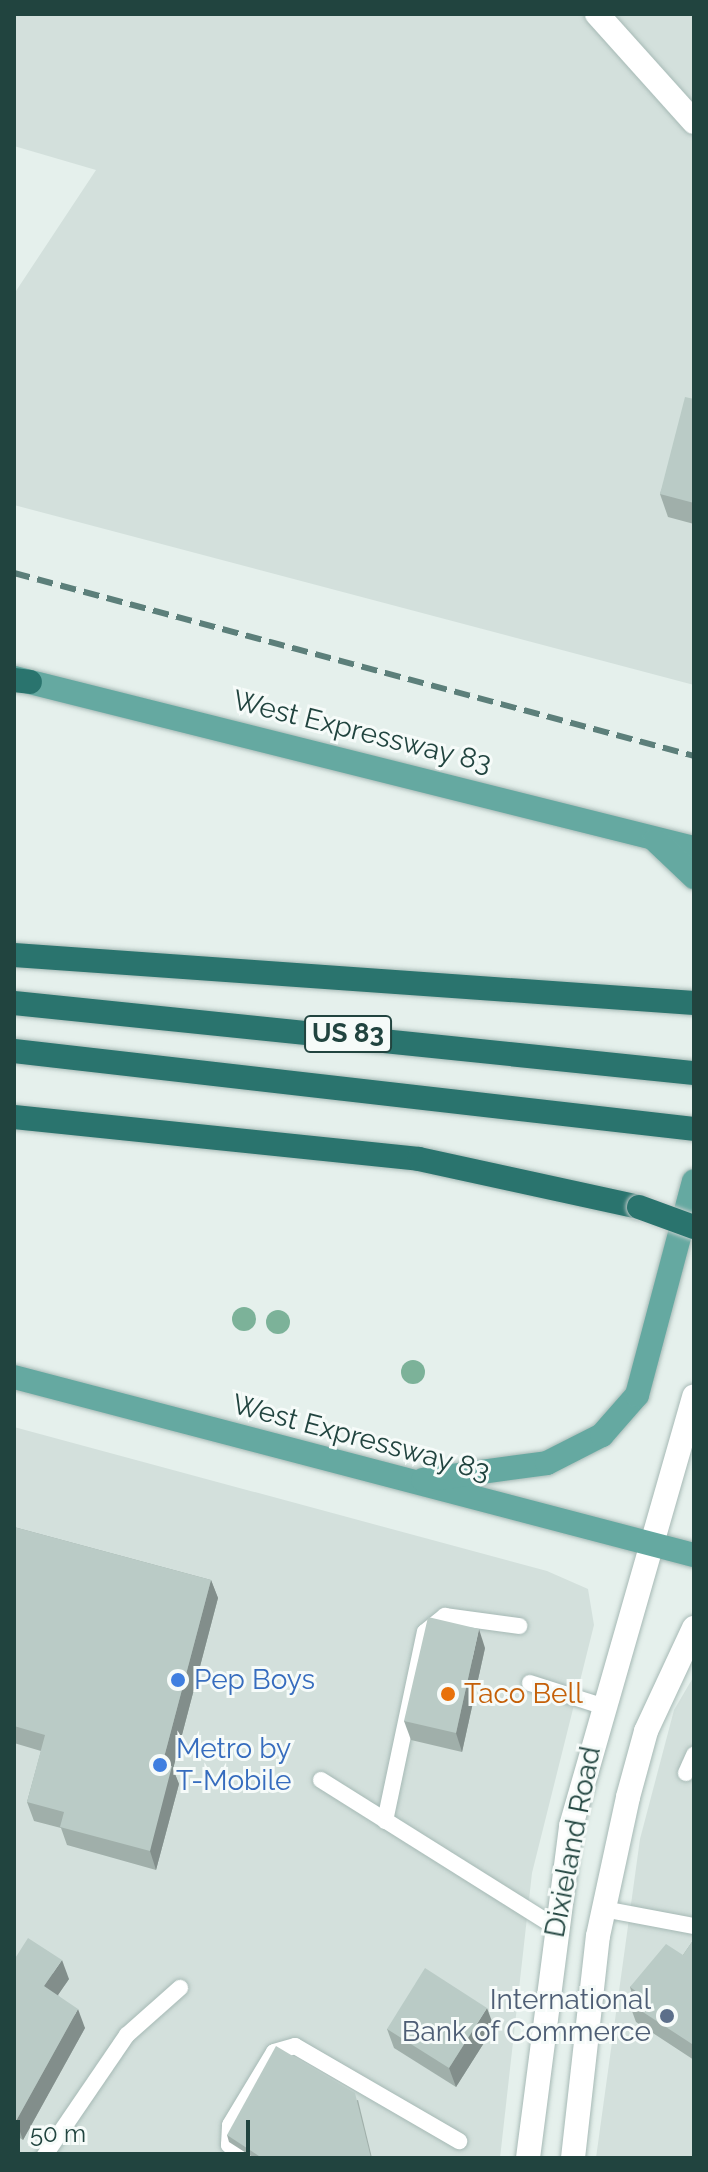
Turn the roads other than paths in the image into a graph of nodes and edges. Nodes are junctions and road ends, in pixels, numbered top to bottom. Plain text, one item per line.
1 (597, 14) edge
2 (694, 122) edge
3 (19, 680) edge
4 (652, 838) junction
5 (694, 848) edge
6 (694, 877) edge
7 (14, 955) edge
8 (14, 1003) edge
9 (694, 1003) edge
10 (14, 1051) edge
11 (688, 1072) edge
12 (14, 1117) edge
13 (694, 1129) edge
14 (694, 1181) edge
15 (694, 1227) edge
16 (14, 1377) edge
17 (694, 1396) edge
18 (409, 1482) junction
19 (652, 1544) junction
20 (694, 1555) edge
21 (519, 1626) dead end
22 (694, 1628) edge
23 (530, 1683) dead end
24 (602, 1706) junction
25 (694, 1755) edge
26 (686, 1773) dead end
27 (321, 1780) dead end
28 (385, 1821) junction
29 (604, 1909) junction
30 (554, 1926) junction
31 (694, 1926) edge
32 (180, 1988) dead end
33 (459, 2141) dead end
34 (43, 2158) edge
35 (250, 2158) edge
36 (528, 2158) edge
37 (573, 2158) edge

1 - 2 main road
3 - 4 main road, West Expressway 83
4 - 5 main road, West Expressway 83
4 - 6 main road
7 - 9 highway
8 - 11 highway, US 83
10 - 13 highway
12 - 15 highway, bridge
14 - 18 main road
16 - 18 main road, West Expressway 83
17 - 19 main road, Dixieland Road
18 - 19 main road, West Expressway 83
19 - 20 main road, West Expressway 83
19 - 24 main road, Dixieland Road
21 - 28 lane
22 - 29 main road, Dixieland Road
23 - 24 lane
24 - 30 main road, Dixieland Road
25 - 26 lane
27 - 28 lane
28 - 30 lane
29 - 31 lane
29 - 37 main road, Dixieland Road
30 - 36 main road, Dixieland Road
32 - 34 lane
33 - 35 lane

